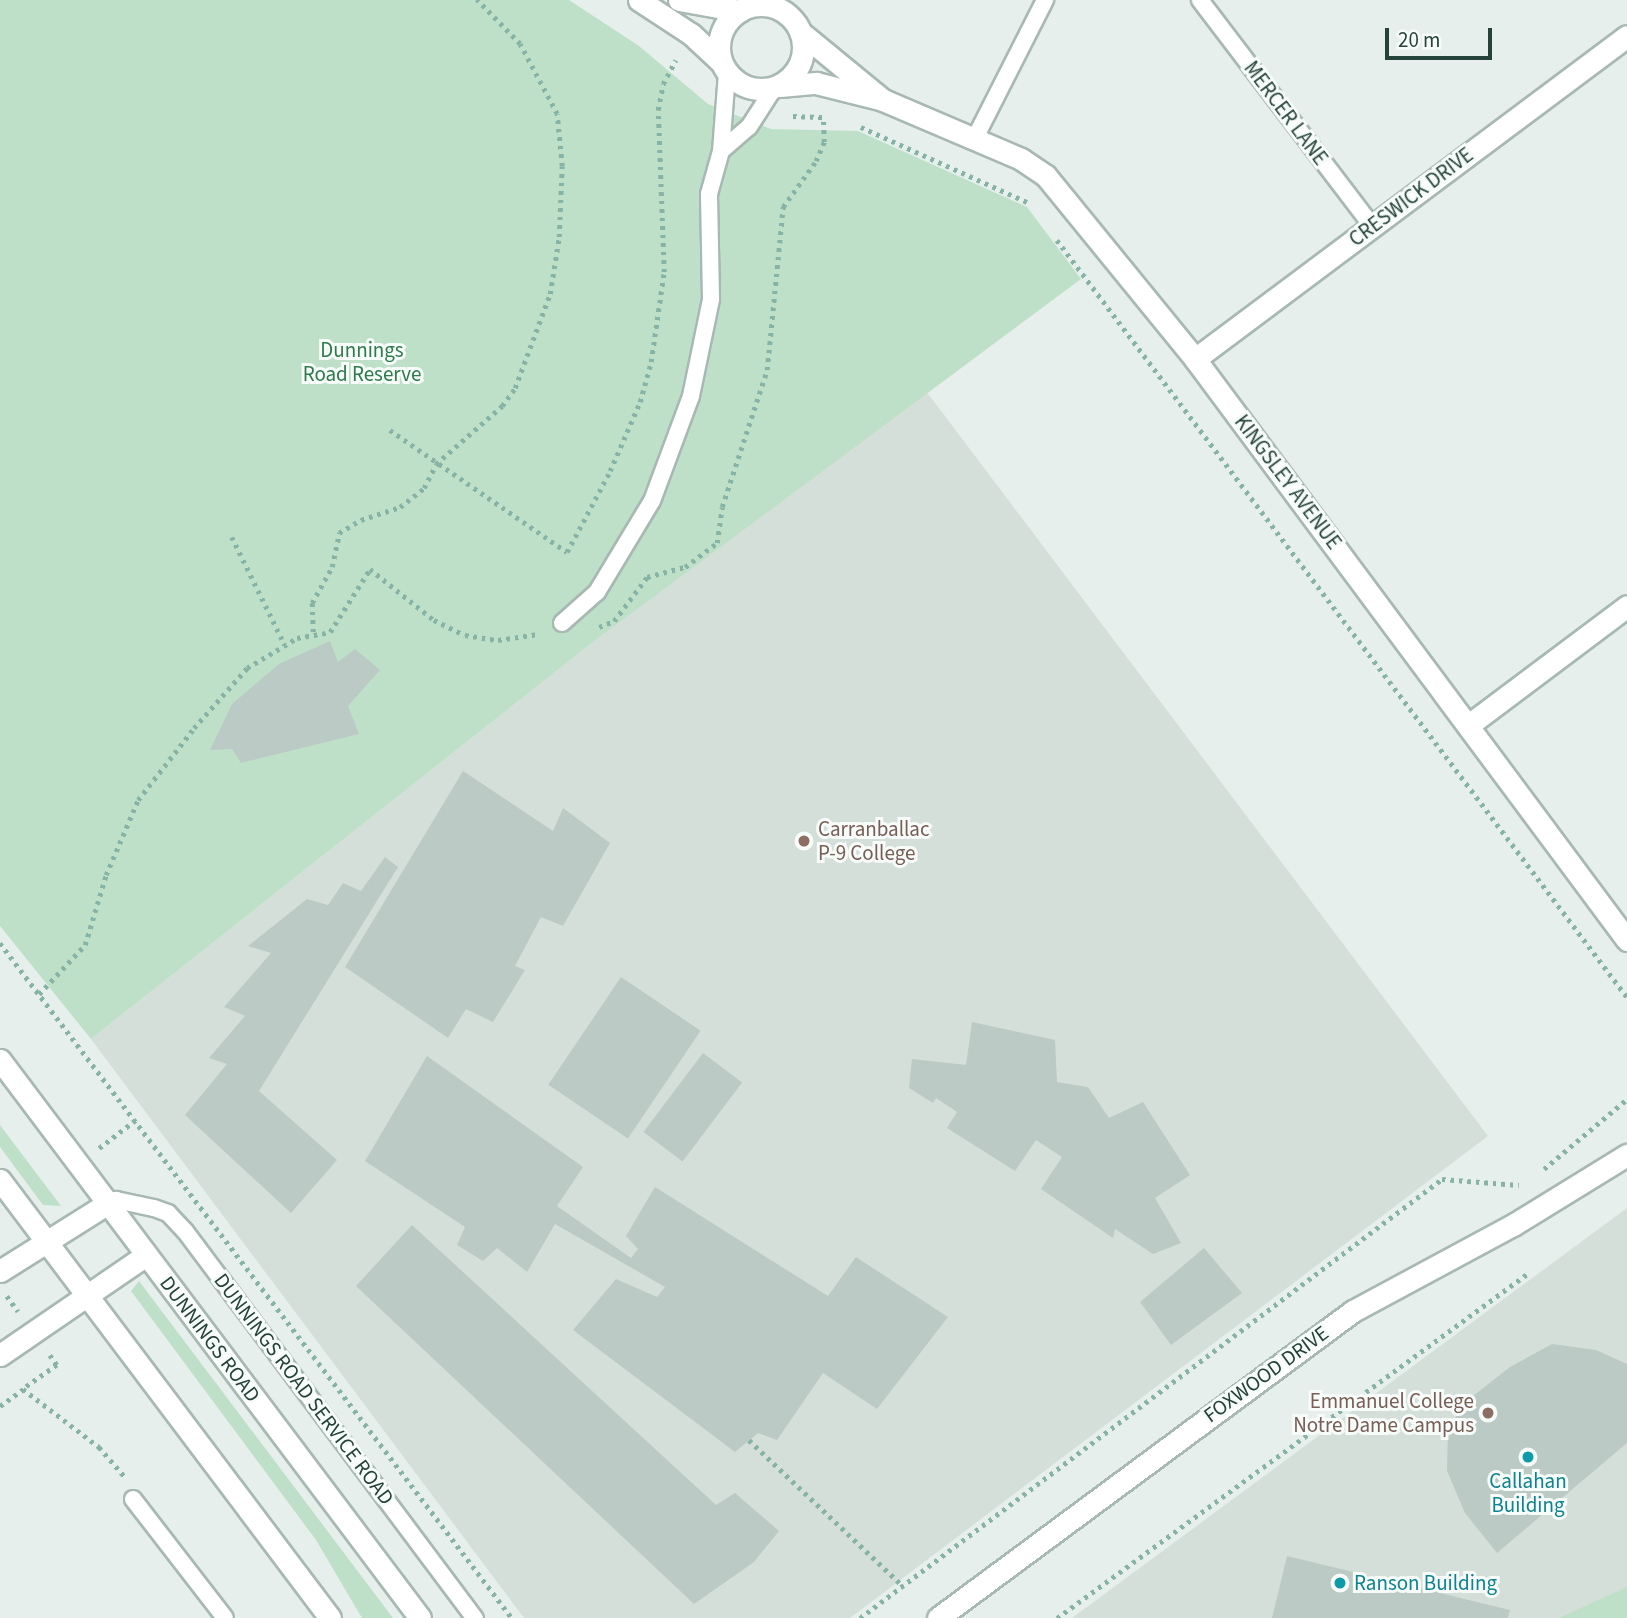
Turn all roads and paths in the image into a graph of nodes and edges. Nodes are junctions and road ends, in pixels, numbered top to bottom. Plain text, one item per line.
1 (477, 0) edge
2 (639, 0) edge
3 (679, 0) edge
4 (797, 0) edge
5 (1045, 0) edge
6 (1200, 0) edge
7 (749, 6) edge
8 (798, 27) junction
9 (691, 34) junction
10 (1627, 36) edge
11 (724, 67) junction
12 (777, 87) junction
13 (883, 100) junction
14 (756, 115) junction
15 (823, 117) junction
16 (834, 118) dead end
17 (858, 125) dead end
18 (975, 138) junction
19 (721, 151) junction
20 (1038, 214) dead end
21 (1372, 226) junction
22 (1054, 236) dead end
23 (1195, 359) junction
24 (390, 430) dead end
25 (436, 464) junction
26 (232, 537) dead end
27 (1627, 606) edge
28 (614, 621) dead end
29 (562, 622) joint
30 (313, 632) junction
31 (285, 645) junction
32 (1470, 724) junction
33 (1627, 940) edge
34 (39, 994) dead end
35 (1627, 997) edge
36 (0, 1060) edge
37 (1627, 1099) edge
38 (1623, 1154) edge
39 (1537, 1173) dead end
40 (0, 1180) edge
41 (1528, 1180) dead end
42 (108, 1203) junction
43 (46, 1242) junction
44 (146, 1255) junction
45 (0, 1271) edge
46 (1530, 1272) dead end
47 (87, 1294) junction
48 (0, 1355) edge
49 (57, 1365) dead end
50 (23, 1389) junction
51 (0, 1406) edge
52 (749, 1440) dead end
53 (133, 1499) joint
54 (902, 1585) junction
55 (225, 1618) edge
56 (330, 1618) edge
57 (420, 1618) edge
58 (475, 1618) edge
59 (860, 1618) edge
60 (938, 1618) edge
61 (1057, 1618) edge

1 - 25 path
2 - 9 street
3 - 7 street
4 - 8 street
5 - 18 lane
6 - 21 lane, MERCER LANE
7 - 8 street
7 - 11 street
8 - 12 street
8 - 13 street, KINGSLEY AVENUE
9 - 11 street
9 - 25 path
10 - 21 street, CRESWICK DRIVE
11 - 12 street
11 - 19 lane
12 - 13 street, KINGSLEY AVENUE
12 - 14 lane
13 - 18 street, KINGSLEY AVENUE
14 - 15 path
14 - 19 lane
15 - 16 path
15 - 28 path
17 - 20 path
18 - 23 street, KINGSLEY AVENUE
19 - 29 lane
21 - 23 street, CRESWICK DRIVE
22 - 35 path
23 - 32 street, KINGSLEY AVENUE
24 - 25 path
25 - 30 path
26 - 31 path
27 - 32 street
29 - 30 path
30 - 31 path
31 - 34 path
32 - 33 street, KINGSLEY AVENUE
36 - 42 street, DUNNINGS ROAD
37 - 39 path
38 - 60 street, FOXWOOD DRIVE
40 - 43 street
41 - 54 path
42 - 43 street
42 - 44 street, DUNNINGS ROAD
42 - 58 lane, DUNNINGS ROAD SERVICE ROAD
43 - 45 street
43 - 47 street
44 - 47 street
44 - 57 street, DUNNINGS ROAD
46 - 61 path
47 - 48 street
47 - 56 street
49 - 50 path
50 - 51 path
50 - 53 path
52 - 54 path
53 - 55 lane
54 - 59 path

